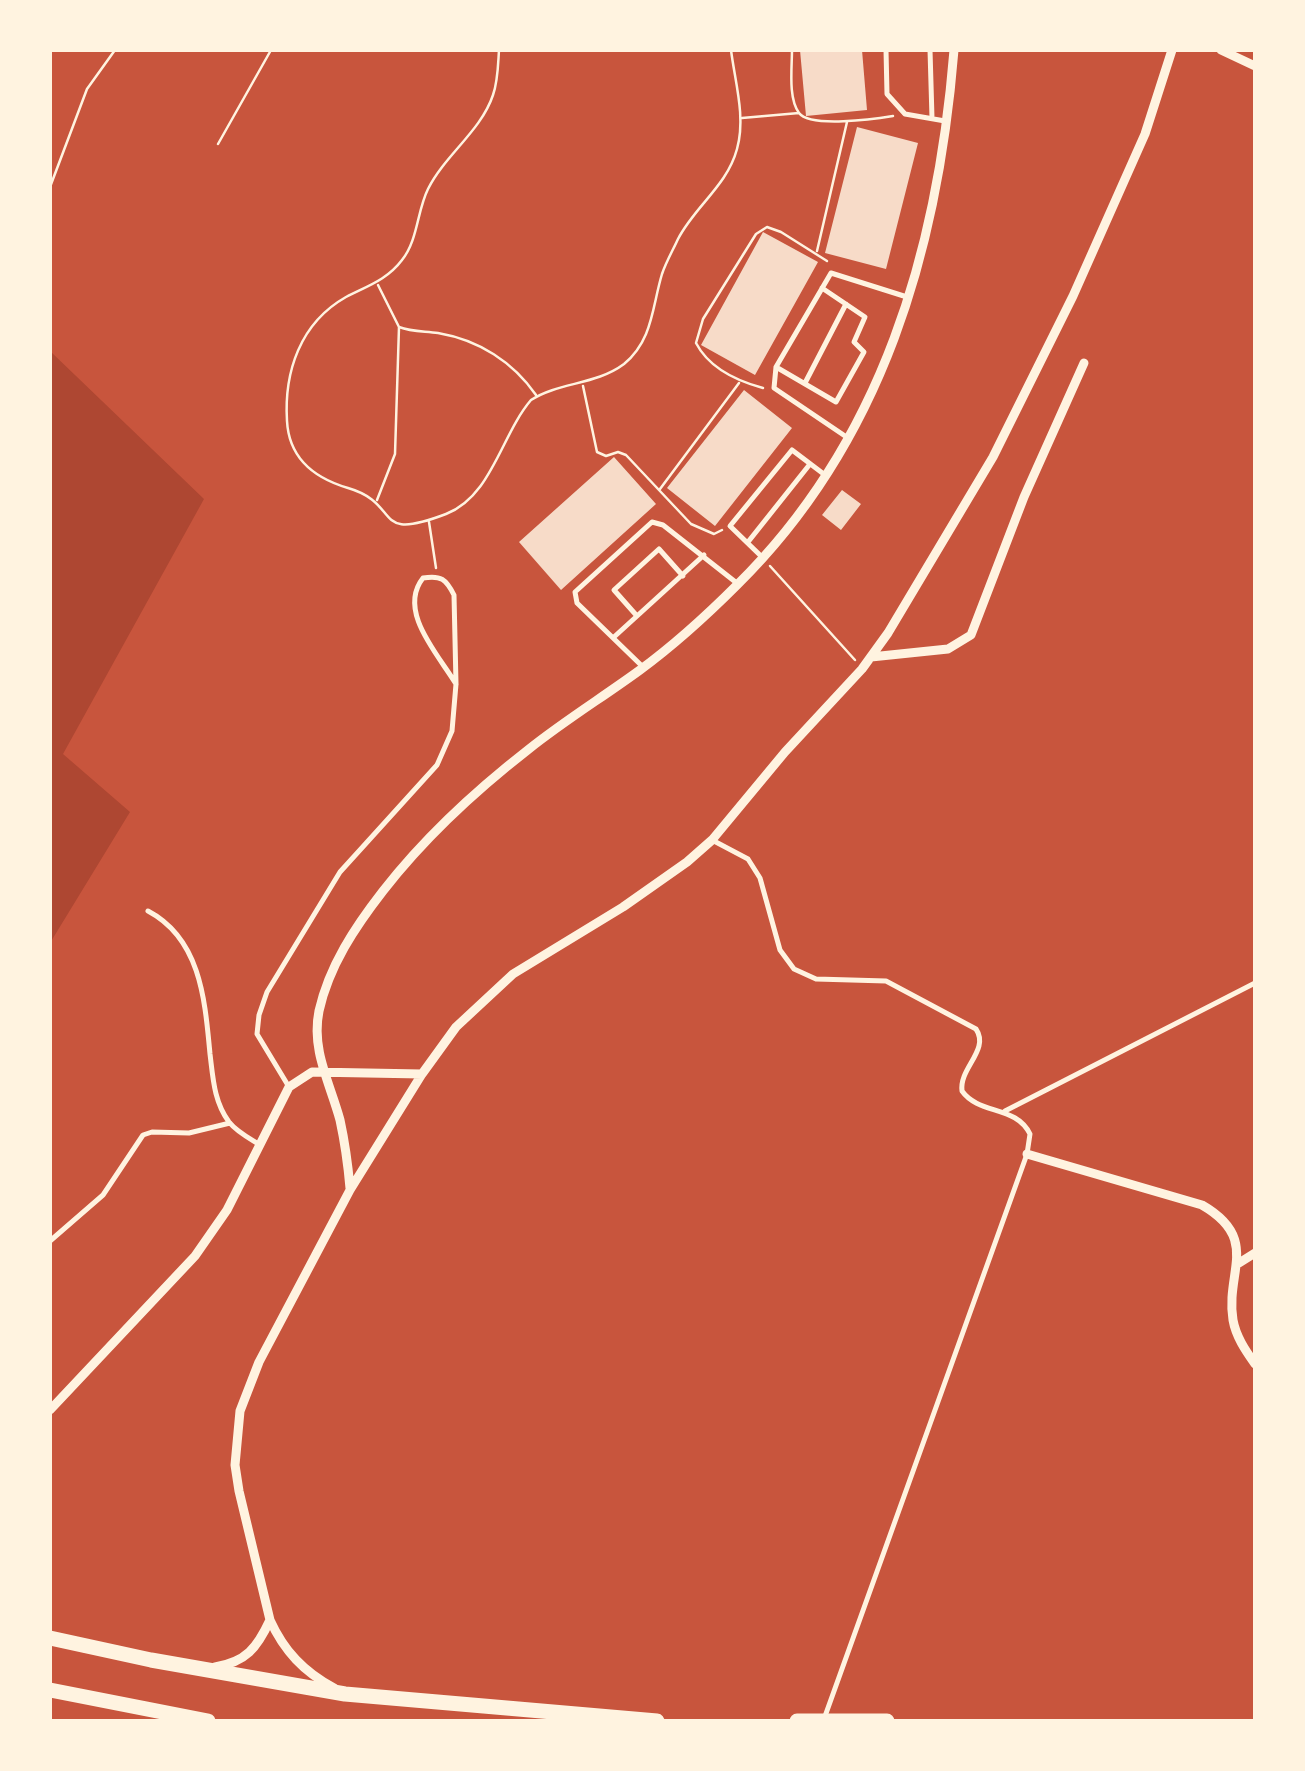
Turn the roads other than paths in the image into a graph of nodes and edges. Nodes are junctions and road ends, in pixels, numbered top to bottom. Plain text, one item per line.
1 (886, 50) edge
2 (930, 50) edge
3 (954, 50) edge
4 (1172, 50) edge
5 (1220, 50) edge
6 (1255, 66) edge
7 (932, 118) junction
8 (948, 122) junction
9 (822, 288) junction
10 (909, 298) junction
11 (846, 304) junction
12 (1084, 363) dead end
13 (776, 366) junction
14 (804, 383) junction
15 (848, 438) junction
16 (810, 464) junction
17 (825, 475) junction
18 (748, 542) junction
19 (704, 555) junction
20 (762, 557) junction
21 (683, 576) junction
22 (738, 584) junction
23 (638, 616) junction
24 (614, 637) junction
25 (871, 657) junction
26 (643, 668) junction
27 (456, 684) junction
28 (712, 840) junction
29 (148, 911) dead end
30 (1255, 983) edge
31 (324, 1073) junction
32 (422, 1074) junction
33 (289, 1087) junction
34 (1005, 1111) junction
35 (230, 1123) junction
36 (260, 1144) junction
37 (1027, 1154) junction
38 (350, 1190) junction
39 (50, 1241) edge
40 (1255, 1254) edge
41 (1238, 1262) junction
42 (1255, 1364) edge
43 (50, 1410) edge
44 (270, 1620) junction
45 (50, 1638) edge
46 (203, 1669) junction
47 (50, 1690) edge
48 (345, 1694) junction
49 (208, 1721) edge
50 (657, 1721) edge
51 (798, 1721) edge
52 (824, 1721) edge
53 (887, 1721) edge

1 - 7 lane
2 - 7 lane
3 - 8 street
4 - 25 street
5 - 6 street
7 - 8 lane
8 - 10 street
9 - 10 lane
9 - 11 lane
9 - 13 lane
10 - 15 street
11 - 14 lane
11 - 14 lane
12 - 25 street
13 - 14 lane
13 - 15 lane
15 - 17 street
16 - 17 lane
16 - 18 lane
16 - 18 lane
17 - 20 street
18 - 20 lane
19 - 21 lane
19 - 22 lane
19 - 24 lane
20 - 22 street
21 - 23 lane
21 - 23 lane
22 - 26 street
23 - 24 lane
24 - 26 lane
25 - 28 street
26 - 31 street
27 - 27 lane
27 - 33 lane
28 - 32 street
28 - 34 lane
29 - 35 lane
30 - 34 lane
31 - 32 street
31 - 33 street
31 - 38 street
32 - 38 street
33 - 36 street
34 - 37 lane
35 - 36 lane
35 - 39 lane
36 - 43 street
37 - 41 street
37 - 52 lane
38 - 44 street
40 - 41 street
41 - 42 street
44 - 46 street
44 - 48 street
45 - 46 highway
46 - 48 highway
47 - 49 highway
48 - 50 highway
51 - 52 highway
52 - 53 highway

